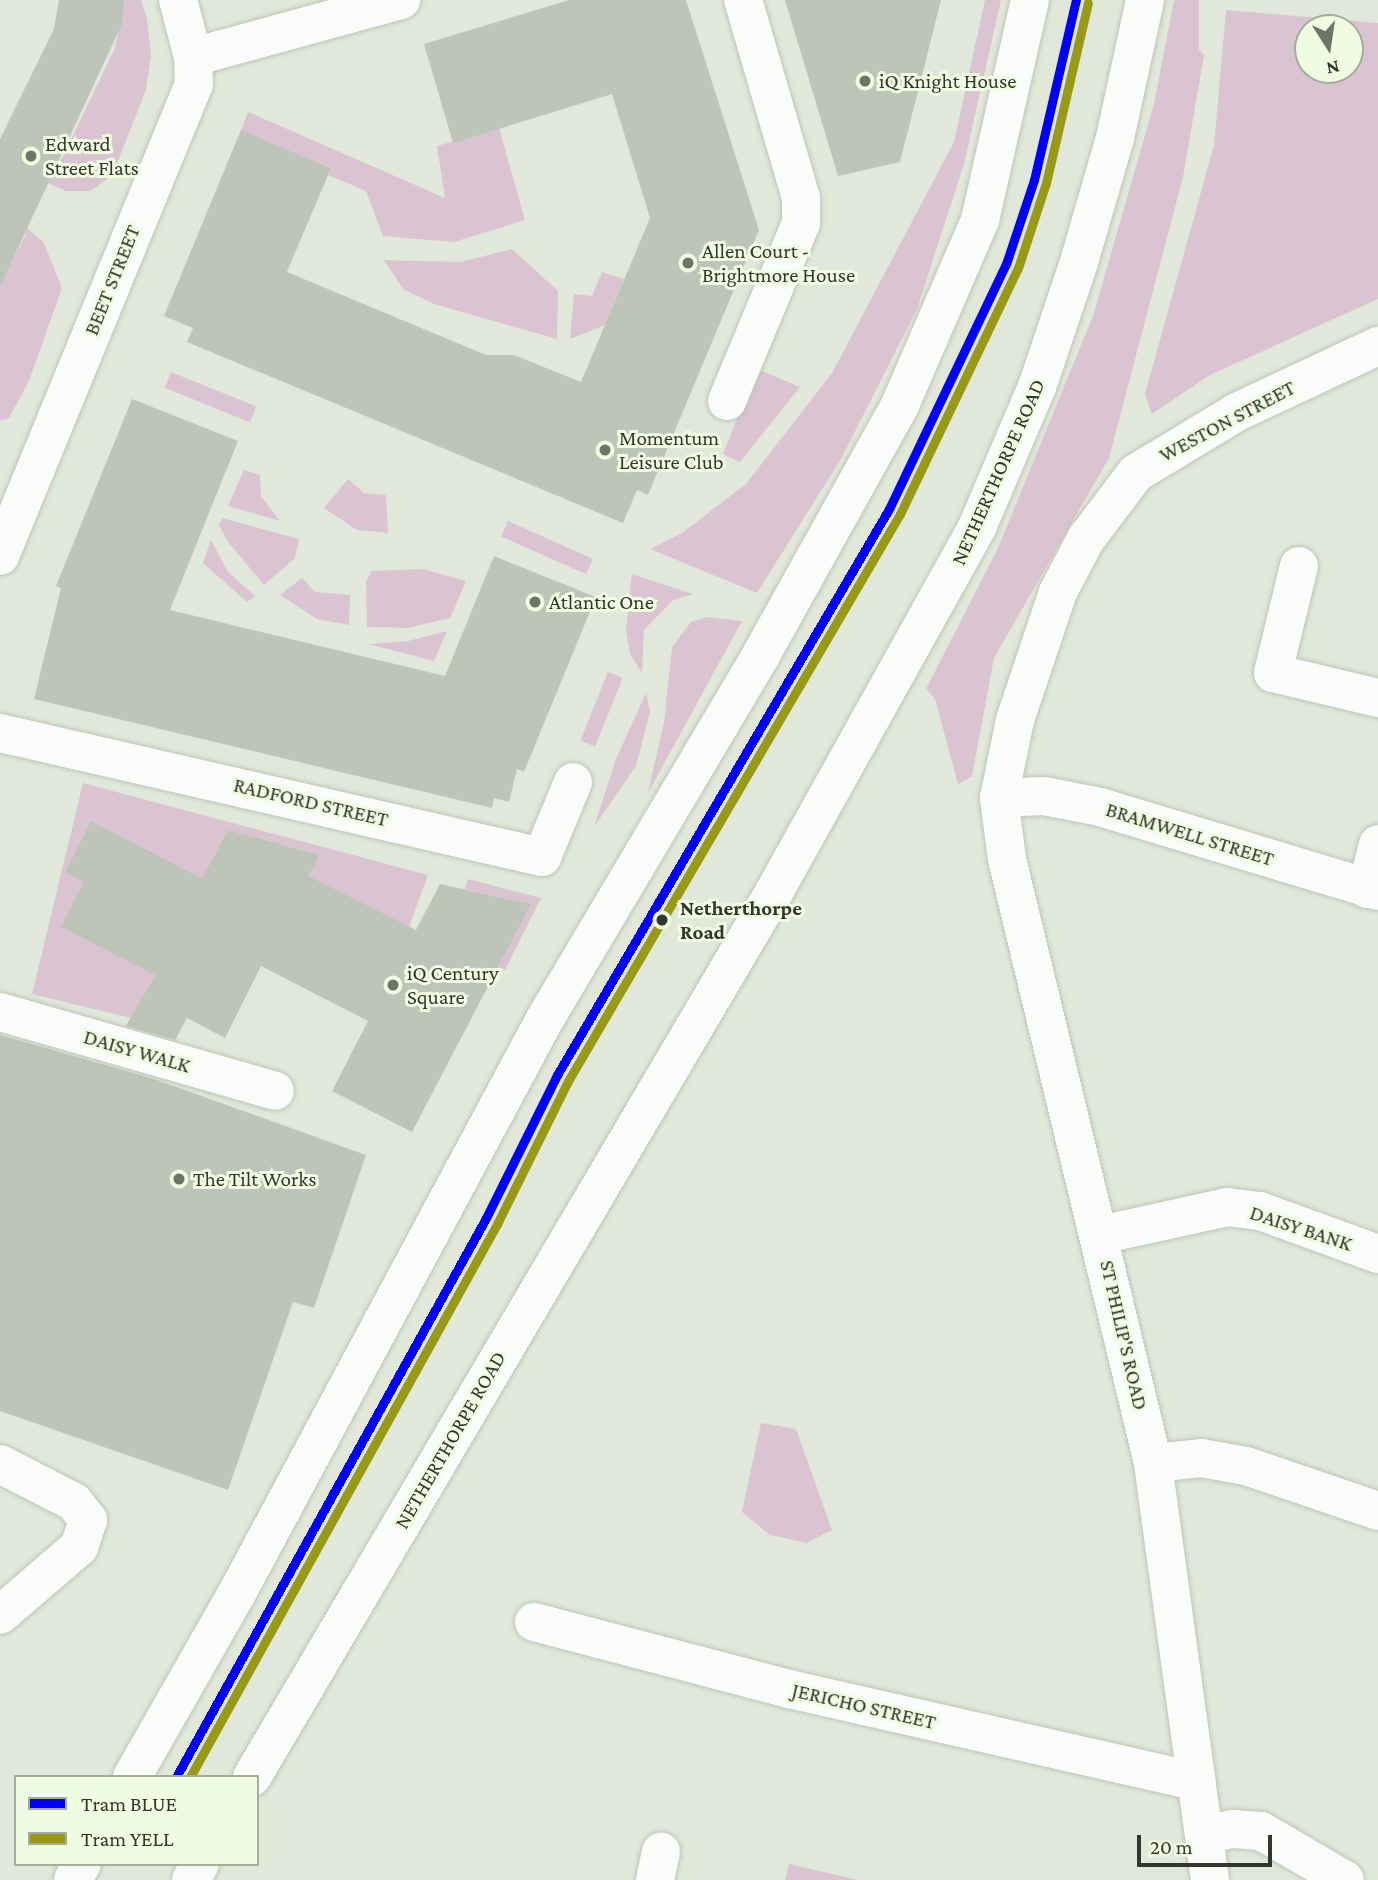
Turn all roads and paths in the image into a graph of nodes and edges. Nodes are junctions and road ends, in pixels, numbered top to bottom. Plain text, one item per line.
1 (178, 0) edge
2 (401, 0) edge
3 (743, 0) edge
4 (1030, 0) edge
5 (1145, 0) edge
6 (193, 57) junction
7 (1378, 346) edge
8 (727, 401) dead end
9 (0, 556) edge
10 (1299, 566) dead end
11 (1378, 698) edge
12 (0, 733) edge
13 (573, 782) dead end
14 (999, 798) junction
15 (1378, 844) edge
16 (1372, 890) edge
17 (0, 1012) edge
18 (275, 1091) dead end
19 (1100, 1235) junction
20 (1378, 1254) edge
21 (1153, 1463) junction
22 (0, 1464) edge
23 (1378, 1511) edge
24 (0, 1615) edge
25 (534, 1622) dead end
26 (133, 1775) edge
27 (253, 1775) edge
28 (1197, 1782) junction
29 (1204, 1835) junction
30 (1210, 1880) edge
31 (1345, 1880) edge

1 - 6 main road, BEET STREET
2 - 6 main road
3 - 8 main road
4 - 26 main road
5 - 27 main road, NETHERTHORPE ROAD
6 - 9 main road, BEET STREET
7 - 14 main road, WESTON STREET
10 - 11 main road
12 - 13 main road, RADFORD STREET
14 - 16 main road, BRAMWELL STREET
14 - 19 main road, ST PHILIP'S ROAD
15 - 16 main road
17 - 18 main road, DAISY WALK
19 - 20 main road, DAISY BANK
19 - 21 main road, ST PHILIP'S ROAD
21 - 23 main road
21 - 28 main road, ST PHILIP'S ROAD
22 - 24 main road
25 - 28 main road, JERICHO STREET
28 - 29 main road, ST PHILIP'S ROAD
29 - 30 main road, ST PHILIP'S ROAD
29 - 31 main road

